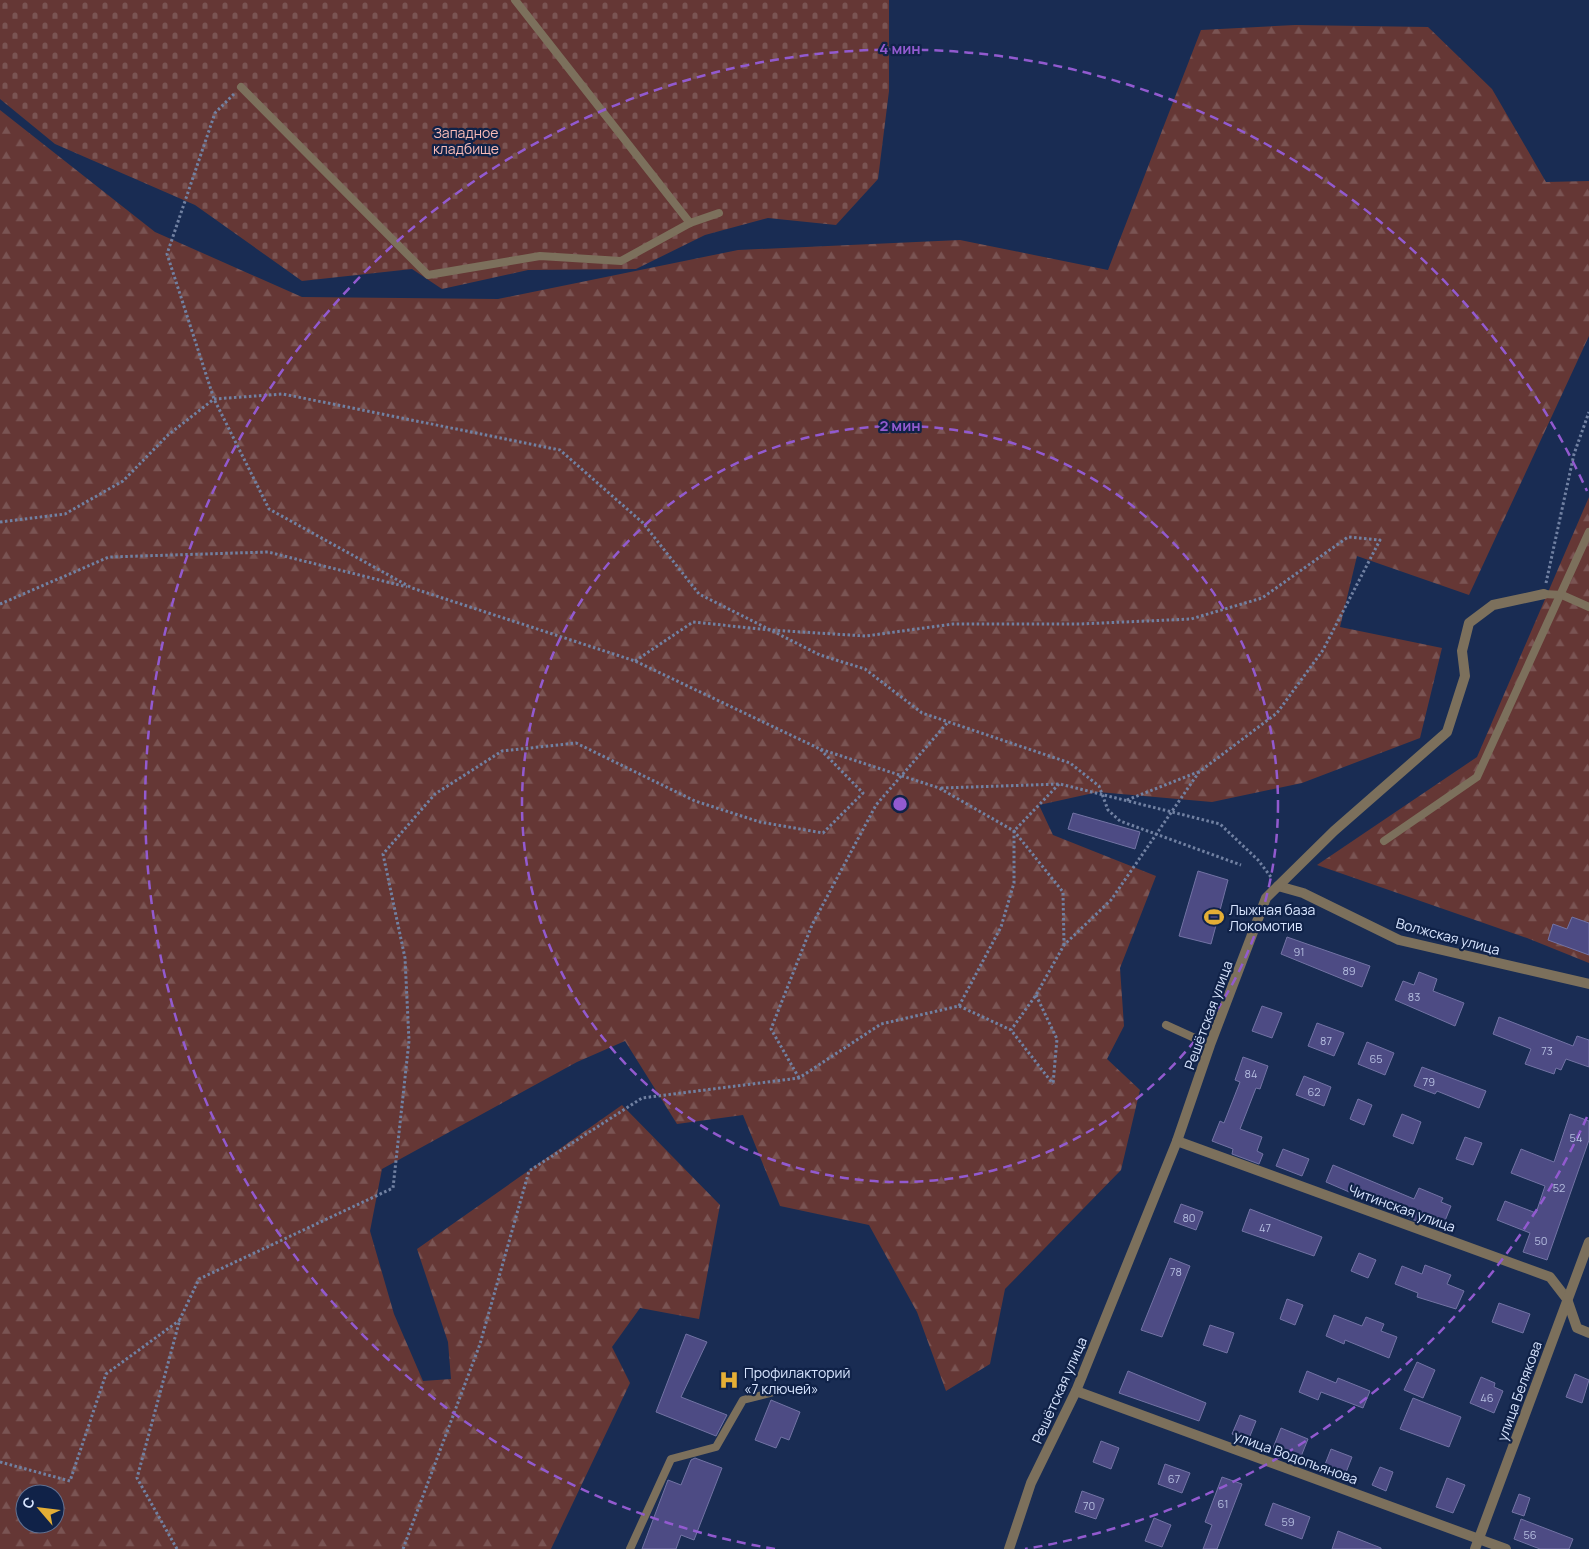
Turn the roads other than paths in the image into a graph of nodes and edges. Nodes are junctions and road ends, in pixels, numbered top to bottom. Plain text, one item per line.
1 (515, 0) edge
2 (241, 87) road end
3 (719, 213) dead end
4 (690, 223) junction
5 (1589, 532) edge
6 (1544, 594) joint
7 (1562, 595) junction
8 (1589, 607) edge
9 (1384, 841) dead end
10 (1278, 886) junction
11 (1589, 984) edge
12 (1166, 1025) dead end
13 (1210, 1045) junction
14 (1177, 1141) junction
15 (1589, 1242) edge
16 (1567, 1299) junction
17 (1589, 1332) edge
18 (1076, 1391) junction
19 (774, 1392) dead end
20 (1477, 1544) edge
21 (630, 1549) edge
22 (1009, 1549) edge
23 (1506, 1549) edge

1 - 4 lane
2 - 4 lane
3 - 4 lane
5 - 7 lane
6 - 7 lane
6 - 10 street, Решётская улица
7 - 8 lane
7 - 9 lane
10 - 11 street, Волжская улица
10 - 13 street, Решётская улица
12 - 13 lane
13 - 14 street, Решётская улица
14 - 16 street, Читинская улица
14 - 18 street, Решётская улица
15 - 16 street, улица Белякова
16 - 17 street, Читинская улица
16 - 20 street, улица Белякова
18 - 20 street, улица Водопьянова
18 - 22 street, Решётская улица
19 - 21 lane
20 - 23 street, улица Водопьянова

